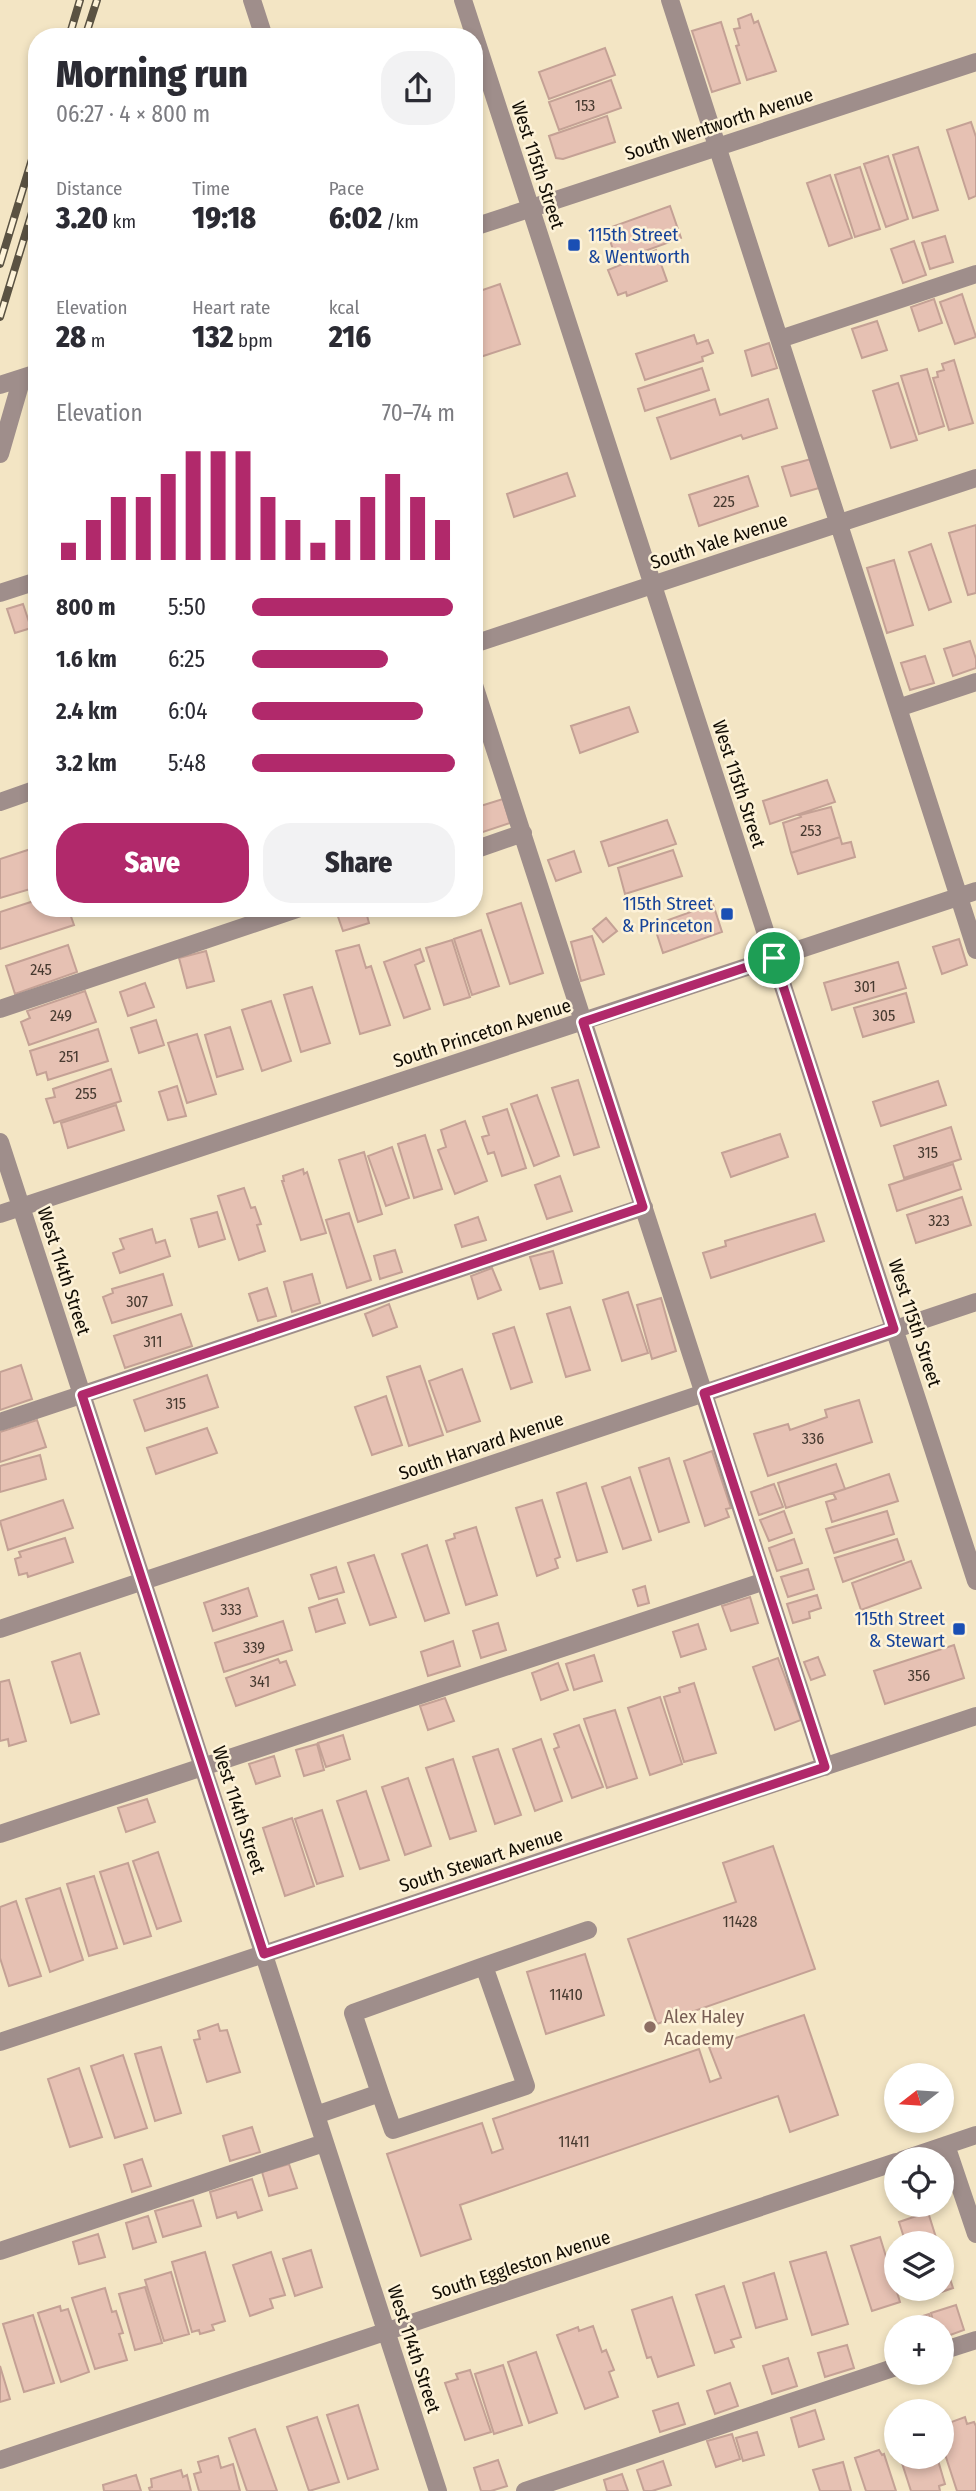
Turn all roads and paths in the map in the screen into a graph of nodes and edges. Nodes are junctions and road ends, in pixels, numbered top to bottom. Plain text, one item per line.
1 (252, 0) edge
2 (463, 0) edge
3 (670, 0) edge
4 (261, 28) edge
5 (472, 28) edge
6 (483, 62) edge
7 (976, 62) edge
8 (717, 147) junction
9 (530, 209) junction
10 (483, 224) edge
11 (976, 274) edge
12 (779, 339) junction
13 (28, 375) edge
14 (28, 378) edge
15 (0, 385) edge
16 (0, 454) edge
17 (976, 478) edge
18 (839, 524) junction
19 (28, 584) edge
20 (653, 585) junction
21 (0, 593) edge
22 (483, 641) edge
23 (976, 682) edge
24 (898, 708) junction
25 (483, 712) edge
26 (28, 792) edge
27 (0, 802) edge
28 (523, 833) junction
29 (483, 846) edge
30 (968, 894) edge
31 (273, 917) edge
32 (976, 950) edge
33 (774, 958) junction
34 (0, 1009) edge
35 (583, 1022) junction
36 (0, 1142) edge
37 (21, 1207) junction
38 (643, 1207) junction
39 (0, 1214) edge
40 (976, 1302) edge
41 (894, 1329) junction
42 (704, 1393) junction
43 (82, 1395) junction
44 (0, 1422) edge
45 (765, 1581) junction
46 (976, 1581) edge
47 (143, 1582) junction
48 (0, 1629) edge
49 (976, 1716) edge
50 (825, 1767) junction
51 (203, 1768) junction
52 (0, 1835) edge
53 (588, 1930) dead end
54 (264, 1954) junction
55 (485, 1966) junction
56 (0, 2042) edge
57 (380, 2093) junction
58 (316, 2116) junction
59 (976, 2135) edge
60 (324, 2143) junction
61 (946, 2145) junction
62 (940, 2147) edge
63 (884, 2166) edge
64 (976, 2234) edge
65 (0, 2251) edge
66 (386, 2332) junction
67 (976, 2340) edge
68 (954, 2347) edge
69 (884, 2371) edge
70 (0, 2460) edge
71 (438, 2491) edge
72 (524, 2491) edge

1 - 4 street
2 - 5 street, West 115th Street
3 - 8 street
6 - 9 street, West 115th Street
7 - 8 street, South Wentworth Avenue
8 - 9 street, South Wentworth Avenue
8 - 12 street
9 - 10 street, South Wentworth Avenue
9 - 20 street, West 115th Street
11 - 12 street
12 - 18 street
13 - 15 street
14 - 16 street
17 - 18 street, South Yale Avenue
18 - 20 street, South Yale Avenue
18 - 24 street
19 - 21 street
20 - 22 street, South Yale Avenue
20 - 33 street, West 115th Street
23 - 24 street
24 - 30 street
25 - 28 street
26 - 27 street
28 - 29 street
28 - 35 street
30 - 32 street
30 - 33 street, South Princeton Avenue
31 - 34 street
33 - 35 street, South Princeton Avenue
33 - 41 street, West 115th Street
35 - 37 street, South Princeton Avenue
35 - 38 street
36 - 37 street, West 114th Street
37 - 39 street, South Princeton Avenue
37 - 43 street, West 114th Street
38 - 42 street
38 - 43 street
40 - 41 street, South Harvard Avenue
41 - 42 street, South Harvard Avenue
41 - 46 street, West 115th Street
42 - 45 street
42 - 47 street, South Harvard Avenue
43 - 44 street
43 - 47 street, West 114th Street
45 - 50 street
45 - 51 street
47 - 48 street, South Harvard Avenue
47 - 51 street, West 114th Street
49 - 50 street, South Stewart Avenue
50 - 54 street, South Stewart Avenue
51 - 52 street
51 - 54 street, West 114th Street
53 - 55 street
54 - 56 street, South Stewart Avenue
54 - 58 street, West 114th Street
55 - 57 street
55 - 57 street
57 - 58 street
58 - 60 street, West 114th Street
59 - 61 street
60 - 65 street
60 - 66 street, West 114th Street
61 - 62 street
61 - 64 street
63 - 66 street, South Eggleston Avenue
66 - 70 street, South Eggleston Avenue
66 - 71 street, West 114th Street
67 - 68 street
69 - 72 street

